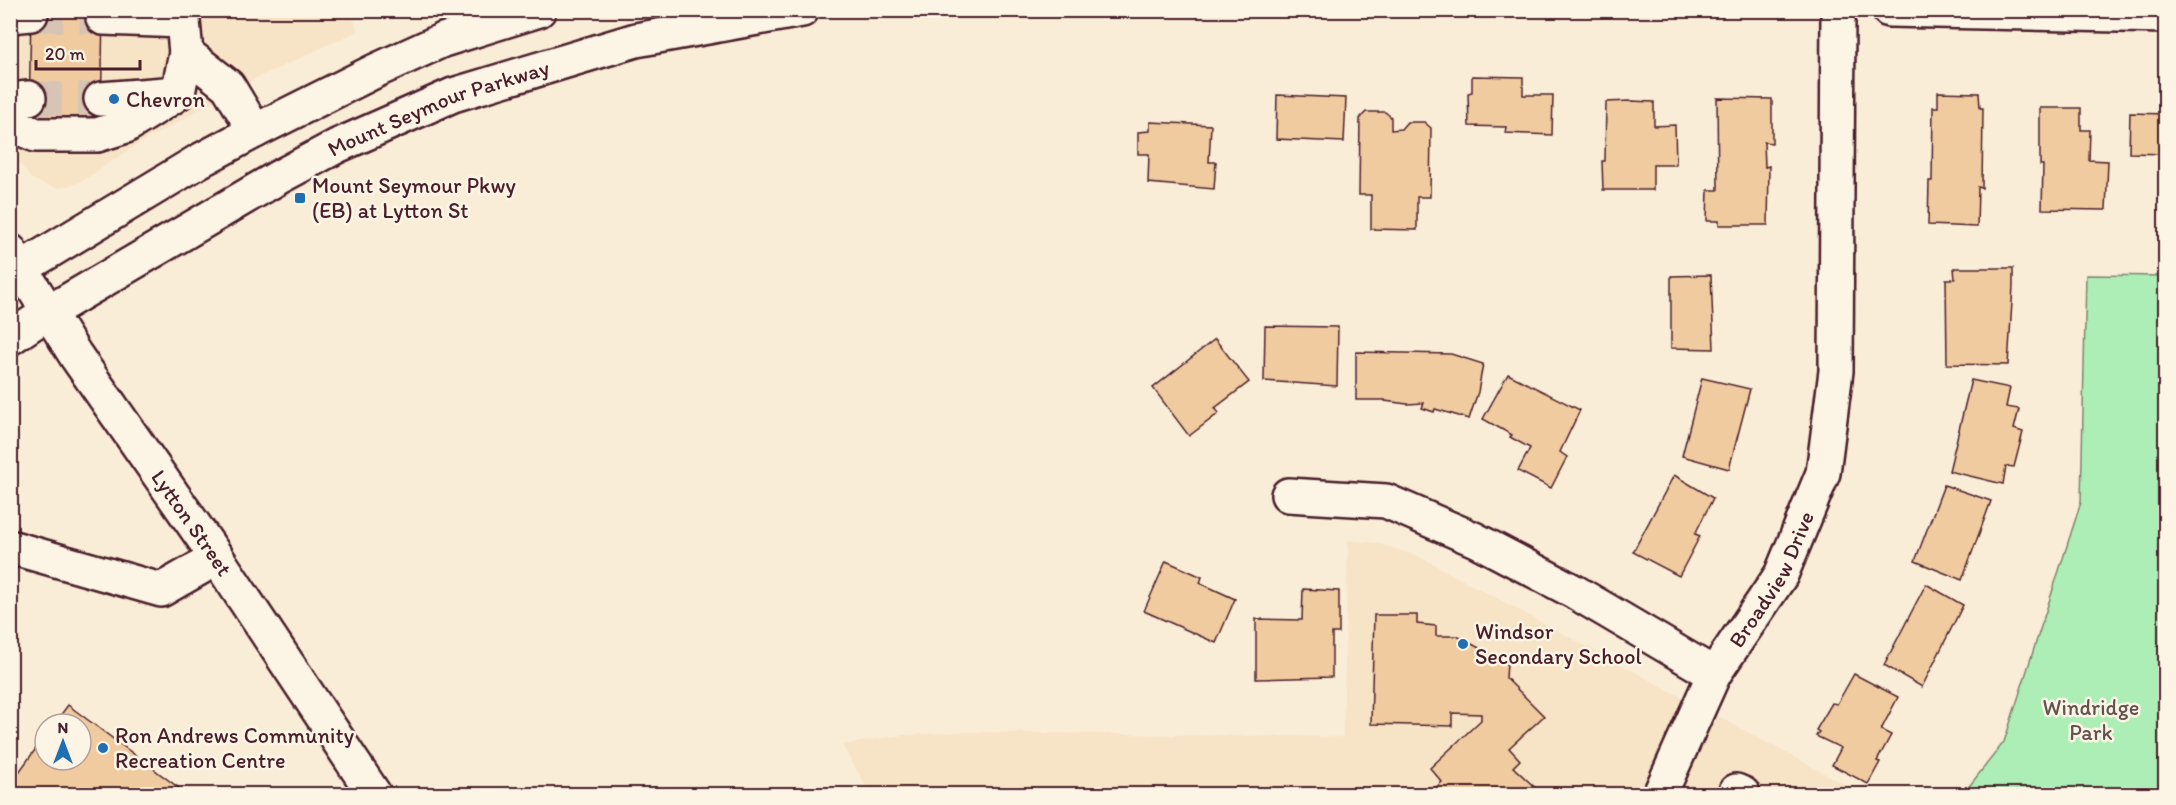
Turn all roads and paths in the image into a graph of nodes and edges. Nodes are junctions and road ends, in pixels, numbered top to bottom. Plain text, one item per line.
1 (539, 10) edge
2 (802, 10) edge
3 (1838, 10) edge
4 (1888, 10) edge
5 (2166, 16) edge
6 (103, 18) tunnel mouth
7 (178, 28) edge
8 (178, 93) junction
9 (101, 99) tunnel mouth
10 (17, 105) edge
11 (255, 131) junction
12 (14, 265) edge
13 (49, 312) junction
14 (10, 338) edge
15 (1288, 495) dead end
16 (10, 548) edge
17 (217, 558) junction
18 (1714, 674) junction
19 (374, 795) edge
20 (1660, 795) edge

1 - 11 street
2 - 13 street, Mount Seymour Parkway
3 - 18 street, Broadview Drive
4 - 5 street
6 - 7 street
7 - 8 street
7 - 11 street
8 - 9 street
8 - 10 street
11 - 12 street
12 - 13 street, Lytton Street
13 - 14 street, Mount Seymour Parkway
13 - 17 street, Lytton Street
15 - 18 street
16 - 17 street
17 - 19 street, Lytton Street
18 - 20 street, Broadview Drive

